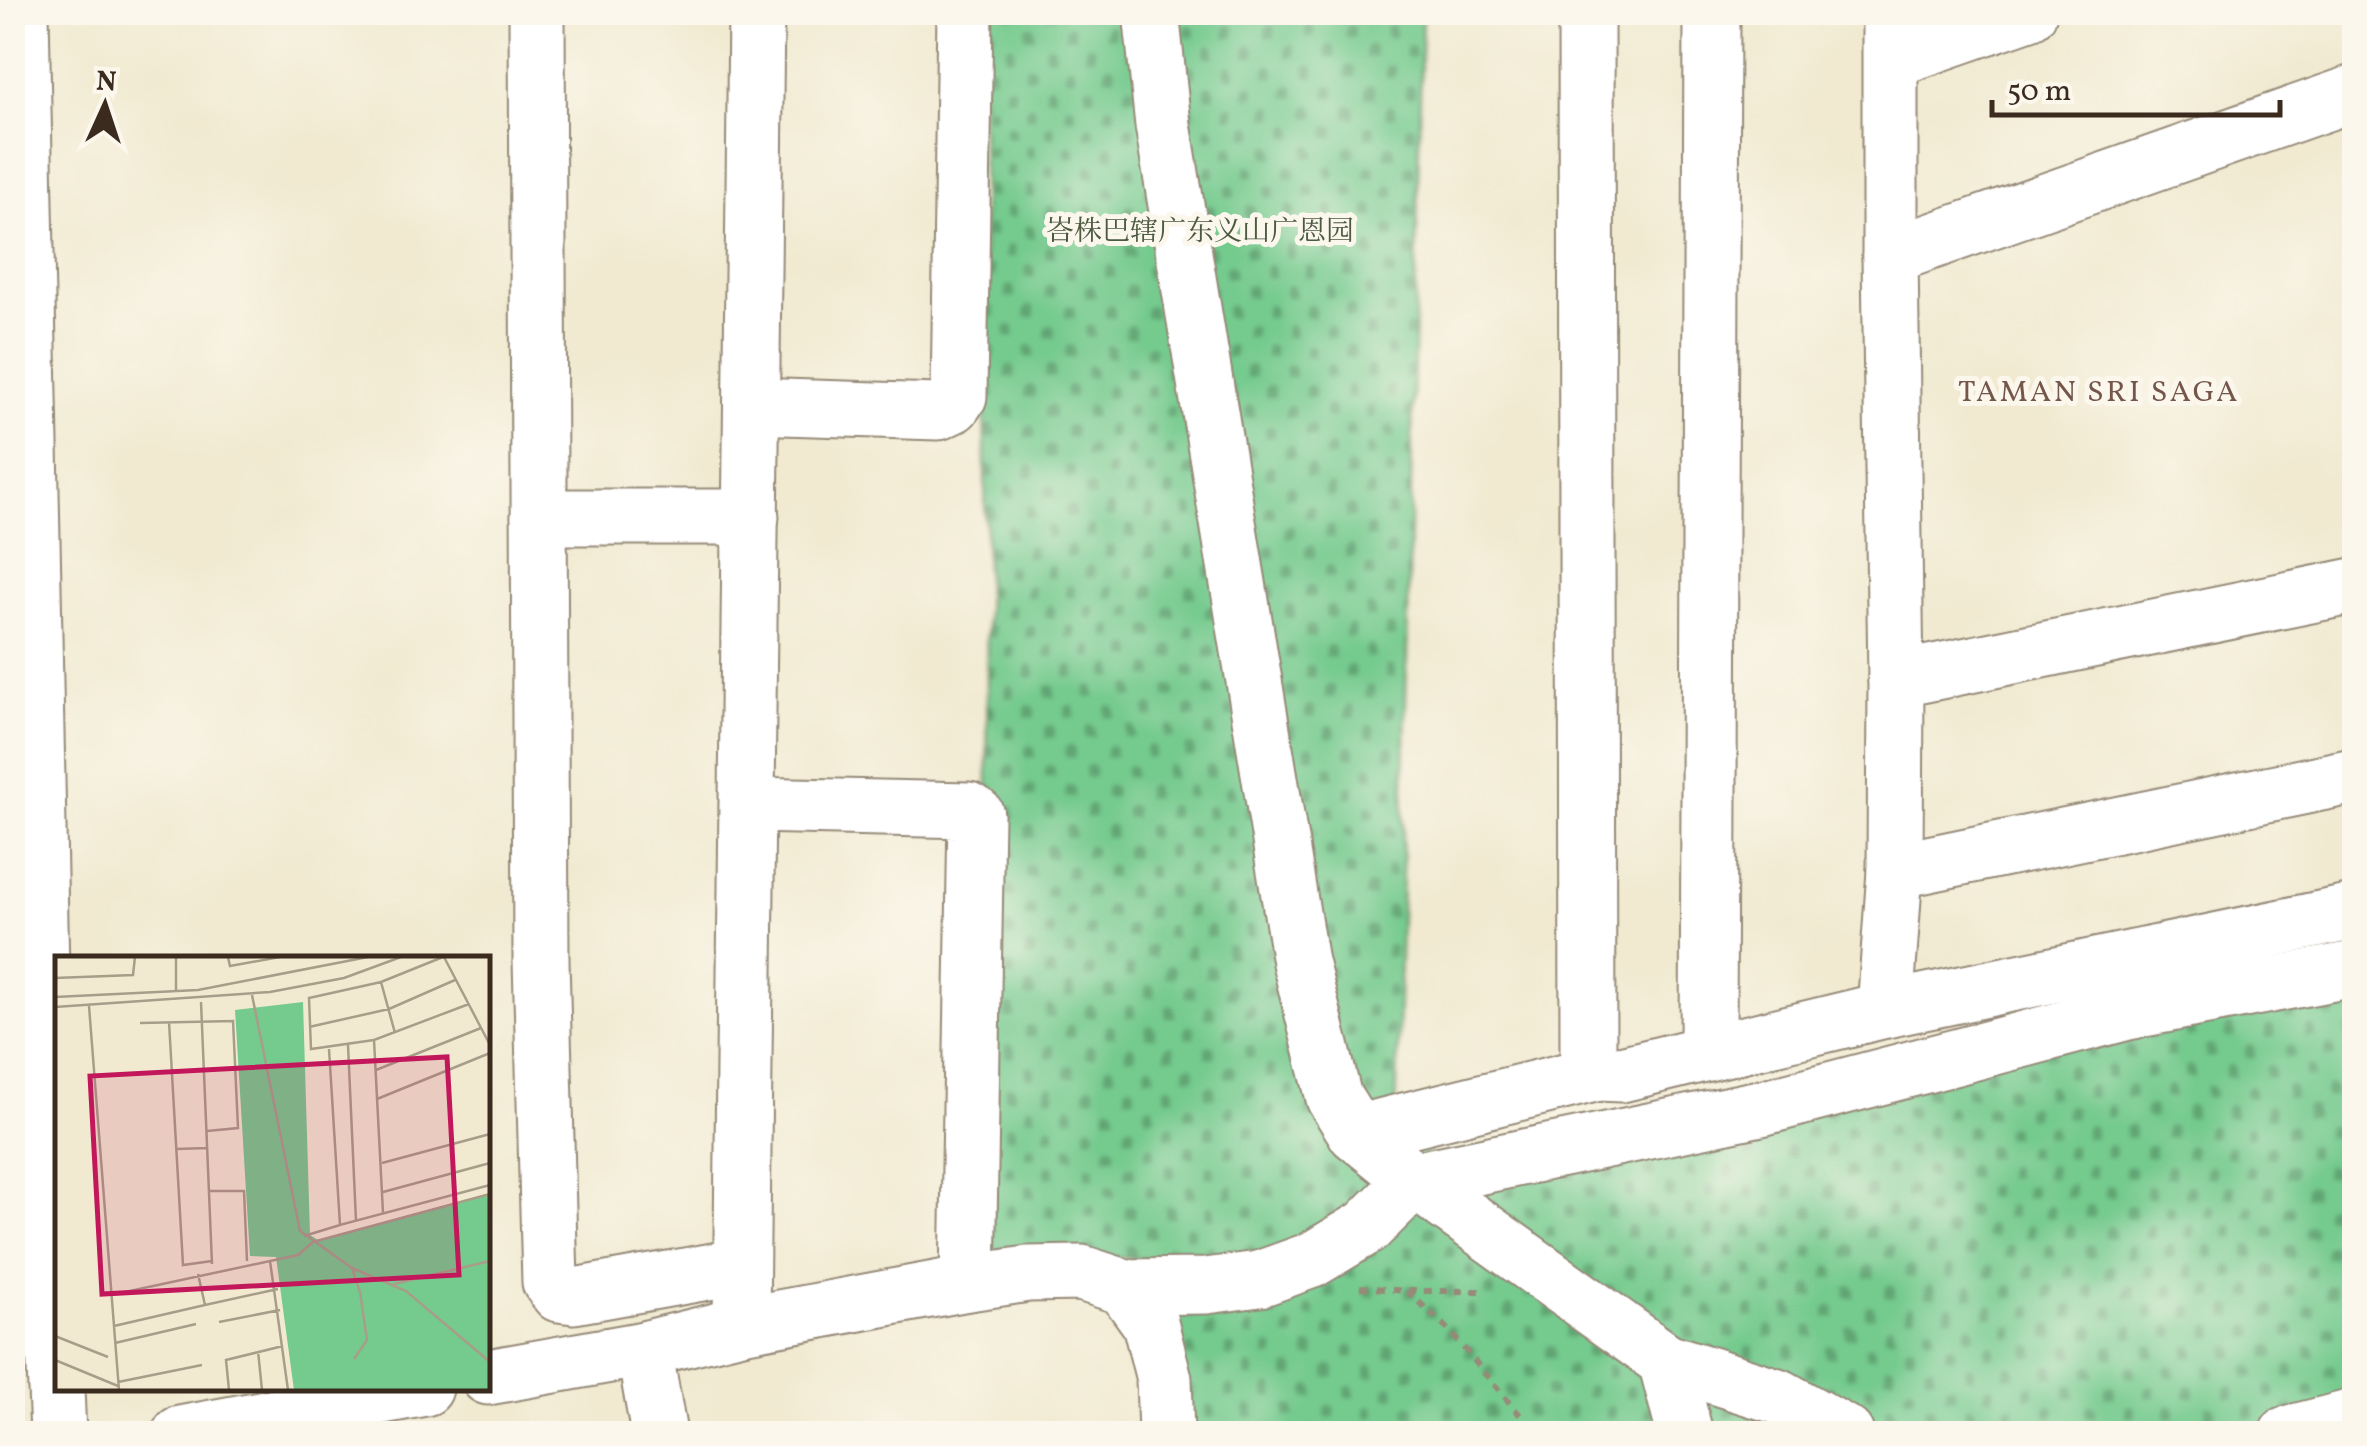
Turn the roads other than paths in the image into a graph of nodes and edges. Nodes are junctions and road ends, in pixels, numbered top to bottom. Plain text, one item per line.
1 (21, 12) edge
2 (536, 12) edge
3 (756, 12) edge
4 (965, 12) edge
5 (1151, 12) edge
6 (1586, 12) edge
7 (1712, 12) edge
8 (2029, 12) edge
9 (1890, 36) edge
10 (2354, 93) edge
11 (1890, 256) junction
12 (752, 406) junction
13 (538, 517) junction
14 (751, 517) junction
15 (2354, 586) edge
16 (1896, 680) junction
17 (2354, 776) edge
18 (748, 804) junction
19 (1895, 870) junction
20 (2354, 912) edge
21 (2354, 969) edge
22 (1885, 1010) junction
23 (1708, 1052) junction
24 (1598, 1072) junction
25 (1356, 1133) junction
26 (1414, 1180) junction
27 (741, 1266) junction
28 (968, 1283) junction
29 (1124, 1287) junction
30 (741, 1325) junction
31 (644, 1348) junction
32 (1666, 1361) junction
33 (55, 1366) edge
34 (490, 1377) edge
35 (56, 1391) edge
36 (410, 1391) edge
37 (2354, 1417) edge
38 (58, 1434) edge
39 (180, 1434) edge
40 (659, 1434) edge
41 (1166, 1434) edge
42 (1685, 1434) edge
43 (1846, 1434) edge
44 (2287, 1434) edge

1 - 33 street
2 - 13 street
3 - 12 street
4 - 12 street
5 - 25 street
6 - 24 street
7 - 23 street
8 - 9 street
9 - 11 street
10 - 11 street
11 - 16 street
12 - 14 street
13 - 14 street
13 - 27 street
14 - 18 street
15 - 16 street
16 - 19 street
17 - 19 street
18 - 27 street
18 - 28 street
19 - 22 street
20 - 22 street
21 - 26 street
22 - 23 street
23 - 24 street
24 - 25 street
25 - 26 street
26 - 29 street
26 - 32 street
27 - 30 street
28 - 29 street
28 - 30 street
29 - 41 street
30 - 31 street
31 - 34 street
31 - 40 street
32 - 42 street
32 - 43 street
35 - 38 street
36 - 39 street
37 - 44 street

